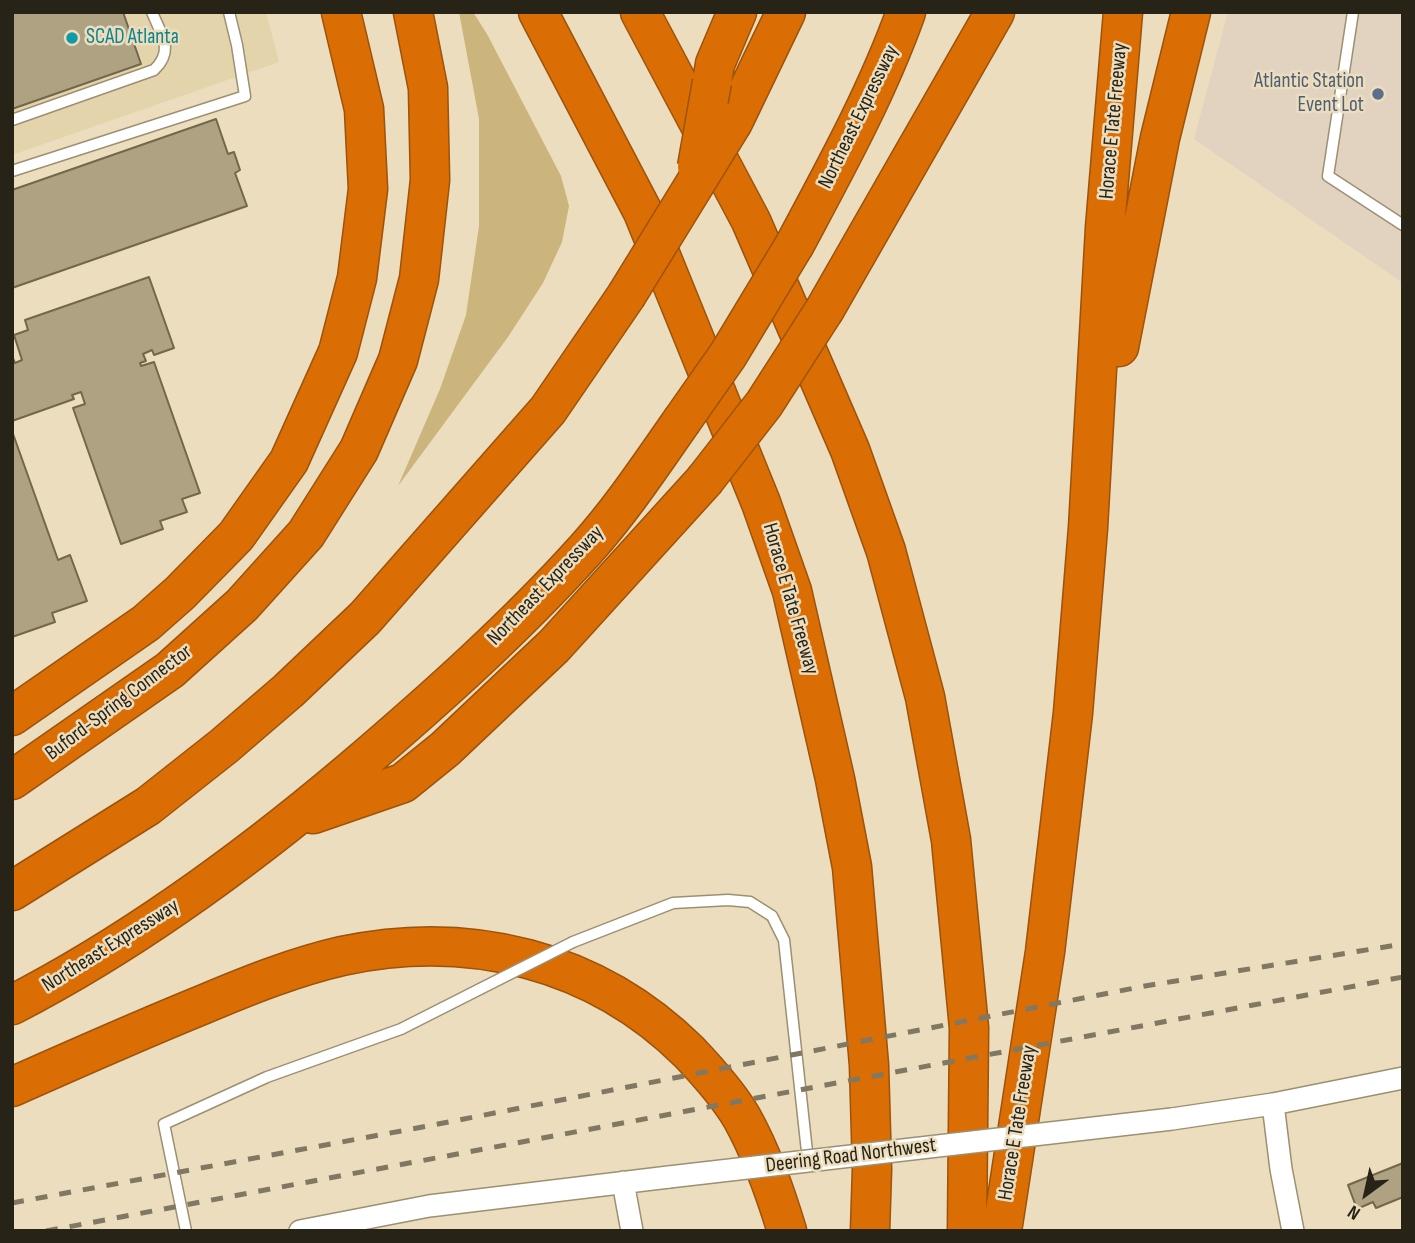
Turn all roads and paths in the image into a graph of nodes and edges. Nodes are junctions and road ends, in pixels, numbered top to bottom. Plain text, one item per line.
1 (152, 12) edge
2 (229, 12) edge
3 (341, 12) edge
4 (414, 12) edge
5 (538, 12) edge
6 (559, 12) edge
7 (640, 12) edge
8 (737, 12) edge
9 (786, 12) edge
10 (906, 12) edge
11 (995, 12) edge
12 (1123, 12) edge
13 (1191, 12) edge
14 (1353, 12) edge
15 (12, 120) edge
16 (12, 171) edge
17 (694, 183) junction
18 (643, 212) junction
19 (1403, 225) edge
20 (1088, 528) junction
21 (12, 716) edge
22 (12, 780) edge
23 (291, 821) junction
24 (12, 891) edge
25 (12, 1005) edge
26 (1403, 1079) edge
27 (12, 1087) edge
28 (1273, 1104) junction
29 (808, 1161) junction
30 (623, 1182) junction
31 (370, 1224) edge
32 (186, 1231) edge
33 (300, 1231) edge
34 (632, 1231) edge
35 (787, 1231) edge
36 (870, 1231) edge
37 (967, 1231) edge
38 (1002, 1231) edge
39 (1293, 1231) edge

1 - 15 lane
2 - 16 lane
3 - 21 highway
4 - 22 highway, Buford-Spring Connector
5 - 18 highway, Horace E Tate Freeway
6 - 18 highway
7 - 37 highway
8 - 17 highway, bridge
9 - 17 highway, bridge
10 - 23 highway, Northeast Expressway, bridge
11 - 23 highway, bridge
12 - 20 highway, Horace E Tate Freeway
13 - 20 highway
14 - 19 lane
17 - 24 highway, bridge
18 - 36 highway, Horace E Tate Freeway
20 - 38 highway, Horace E Tate Freeway
23 - 25 highway, Northeast Expressway
26 - 28 street, Deering Road Northwest
27 - 35 highway
28 - 29 street, Deering Road Northwest, bridge
28 - 39 street
29 - 30 street, Deering Road Northwest, bridge
29 - 32 lane, bridge
30 - 31 street, Deering Road Northwest
30 - 34 street
31 - 33 street, Deering Road Northwest

